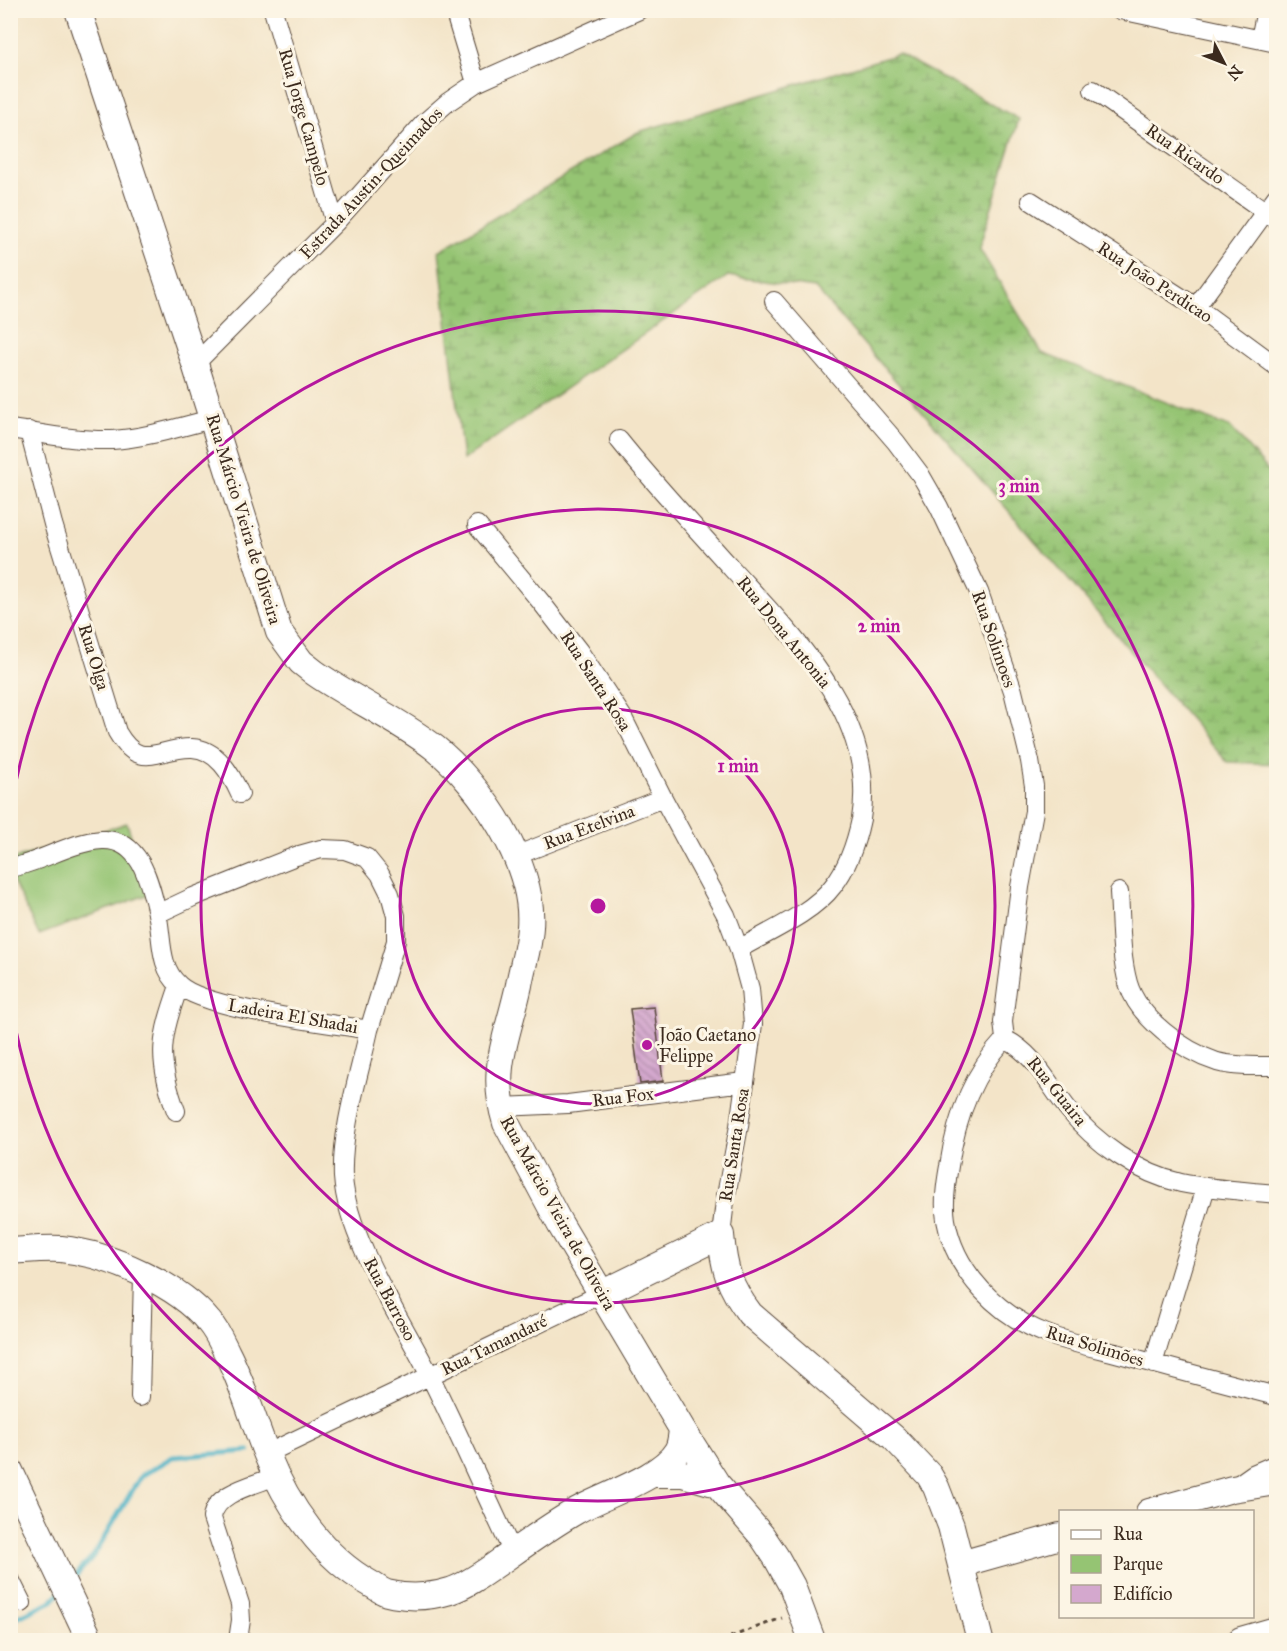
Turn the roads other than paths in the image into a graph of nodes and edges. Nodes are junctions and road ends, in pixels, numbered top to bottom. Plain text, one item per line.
1 (78, 10) edge
2 (273, 10) edge
3 (454, 10) edge
4 (639, 10) edge
5 (1120, 10) edge
6 (1266, 10) edge
7 (1268, 41) edge
8 (476, 83) junction
9 (1093, 90) dead end
10 (1031, 201) dead end
11 (1273, 209) edge
12 (335, 223) junction
13 (774, 301) dead end
14 (1196, 307) junction
15 (195, 364) junction
16 (1276, 366) edge
17 (212, 419) junction
18 (10, 429) edge
19 (29, 431) junction
20 (619, 440) dead end
21 (477, 525) dead end
22 (240, 794) dead end
23 (663, 798) junction
24 (515, 856) junction
25 (10, 868) edge
26 (1119, 892) dead end
27 (157, 914) junction
28 (739, 949) junction
29 (179, 986) junction
30 (369, 1030) junction
31 (1005, 1039) junction
32 (1276, 1066) edge
33 (744, 1082) junction
34 (501, 1107) junction
35 (176, 1111) dead end
36 (1206, 1187) junction
37 (1276, 1194) edge
38 (722, 1235) junction
39 (10, 1251) edge
40 (143, 1275) junction
41 (601, 1293) junction
42 (1153, 1364) junction
43 (429, 1376) junction
44 (1276, 1396) edge
45 (140, 1397) dead end
46 (682, 1429) junction
47 (271, 1465) junction
48 (10, 1471) edge
49 (653, 1474) junction
50 (1275, 1476) edge
51 (717, 1484) junction
52 (1156, 1510) edge
53 (1059, 1536) edge
54 (513, 1553) junction
55 (961, 1564) junction
56 (10, 1579) edge
57 (22, 1603) dead end
58 (1276, 1630) edge
59 (90, 1641) edge
60 (237, 1641) edge
61 (812, 1641) edge
62 (980, 1641) edge
63 (1241, 1641) edge

1 - 15 main road, Rua Márcio Vieira de Oliveira
2 - 12 street, Rua Jorge Campelo
3 - 8 street
4 - 8 street, Estrada Austin-Queimados
5 - 7 street
6 - 7 street
8 - 12 street, Estrada Austin-Queimados
9 - 11 street, Rua Ricardo
10 - 14 street, Rua João Perdicao
11 - 14 street
12 - 15 street, Estrada Austin-Queimados
13 - 31 street, Rua Solimoes
14 - 16 street, Rua João Perdicao
15 - 17 main road, Rua Márcio Vieira de Oliveira
17 - 19 street
17 - 24 main road, Rua Márcio Vieira de Oliveira
18 - 19 street
19 - 22 street, Rua Olga
20 - 28 street, Rua Dona Antonia
21 - 23 street, Rua Santa Rosa
23 - 24 street, Rua Etelvina
23 - 28 street, Rua Santa Rosa
24 - 34 main road, Rua Márcio Vieira de Oliveira
25 - 27 street
26 - 32 street
27 - 29 street
27 - 30 street, Ladeira El Shadai
28 - 33 street, Rua Santa Rosa
29 - 30 street, Ladeira El Shadai
29 - 35 street
30 - 43 street, Rua Barroso
31 - 36 street, Rua Guaira
31 - 42 street, Rua Solimões
33 - 34 street, Rua Fox
33 - 38 street, Rua Santa Rosa
34 - 41 main road, Rua Márcio Vieira de Oliveira
36 - 37 street, Rua Guaira
36 - 42 street
38 - 41 main road, Rua Tamandaré
38 - 55 main road, Rua Santa Rosa
39 - 40 main road
40 - 45 street
40 - 47 main road
41 - 43 street, Rua Tamandaré
41 - 46 main road, Rua Márcio Vieira de Oliveira
42 - 44 street, Rua Solimões
43 - 47 street, Rua Tamandaré
43 - 54 street, Rua Barroso
46 - 49 main road
46 - 51 main road, Rua Márcio Vieira de Oliveira
47 - 54 main road
47 - 60 street, Rua Tamandaré
48 - 59 main road
49 - 51 main road
49 - 54 main road
50 - 52 main road
51 - 61 main road, Rua Márcio Vieira de Oliveira
53 - 55 main road
55 - 62 main road, Rua Santa Rosa
56 - 57 street
58 - 63 main road

